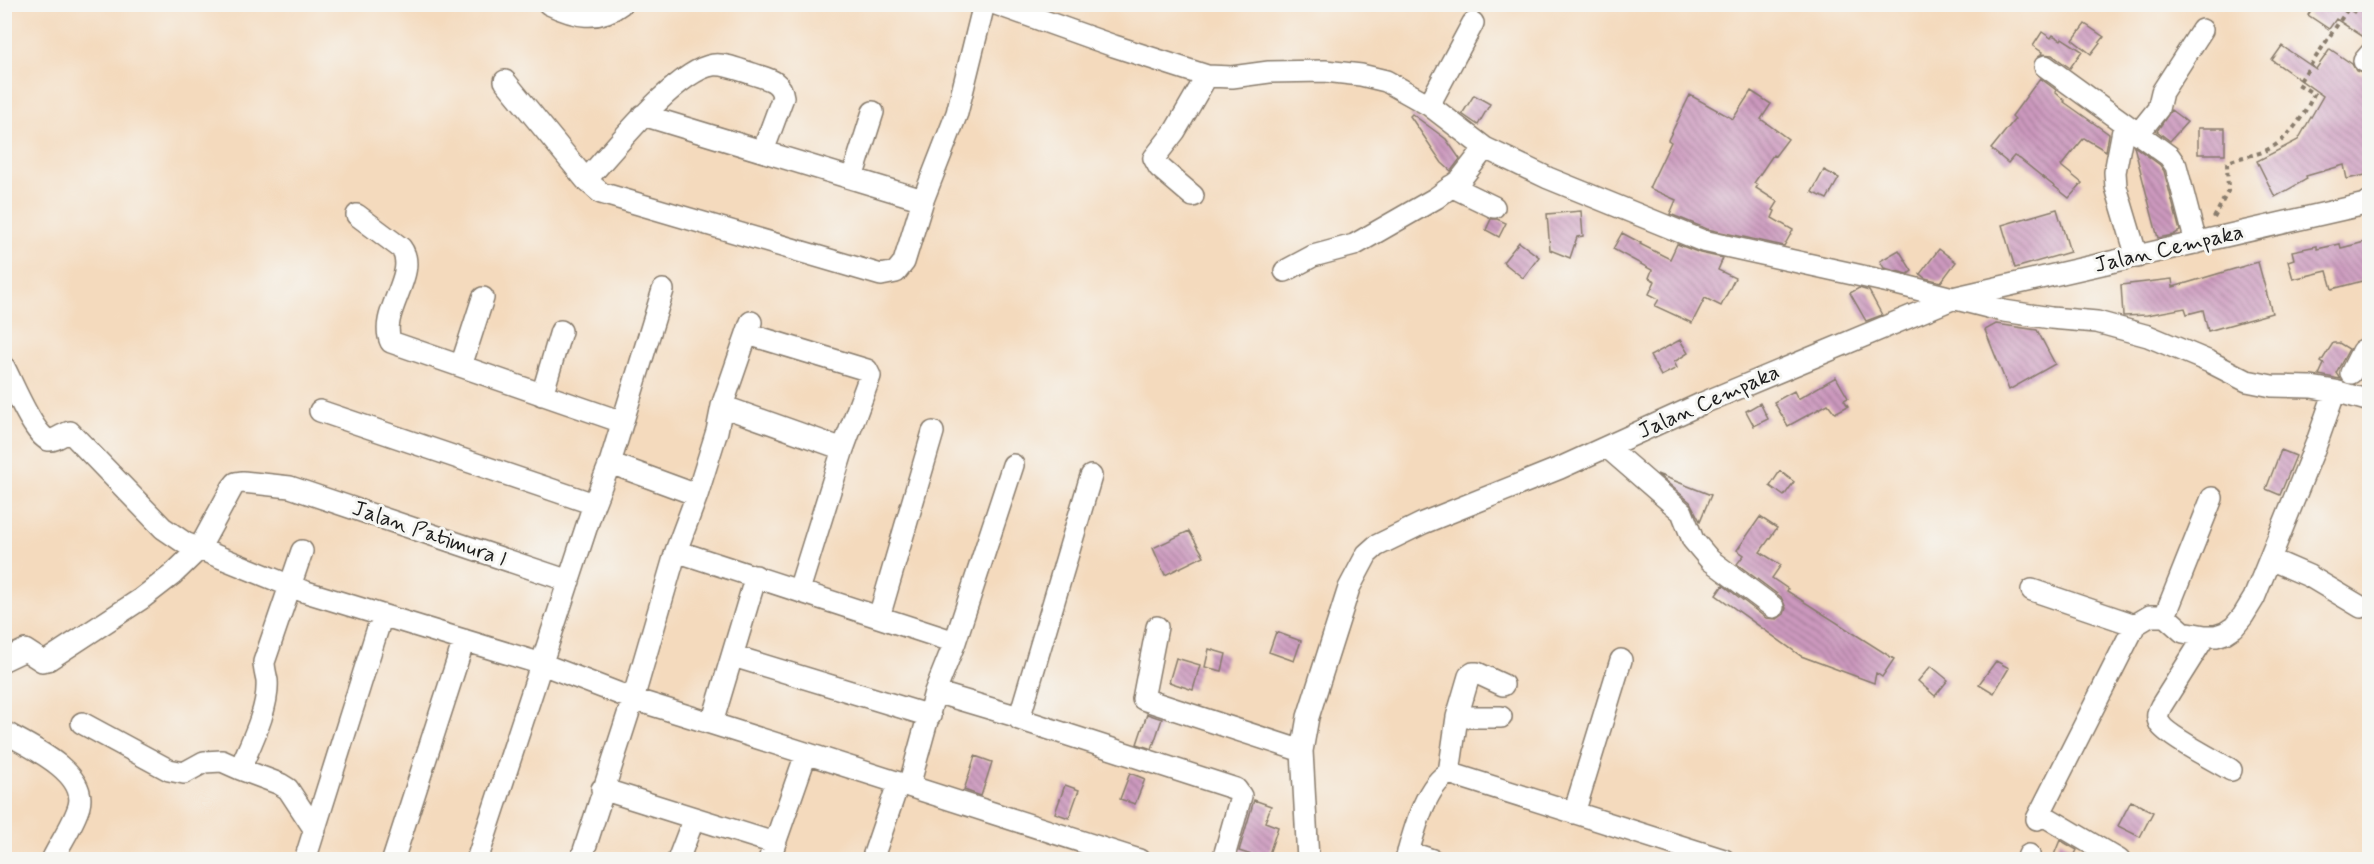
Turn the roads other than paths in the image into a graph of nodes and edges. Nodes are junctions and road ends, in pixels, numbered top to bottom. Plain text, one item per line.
1 (549, 4) edge
2 (621, 4) edge
3 (997, 5) edge
4 (1473, 23) dead end
5 (2202, 30) dead end
6 (2045, 66) dead end
7 (1207, 76) junction
8 (505, 81) dead end
9 (1429, 105) junction
10 (873, 112) dead end
11 (643, 115) junction
12 (2131, 130) junction
13 (1485, 148) junction
14 (763, 151) junction
15 (852, 178) junction
16 (586, 180) junction
17 (1451, 186) junction
18 (1193, 196) dead end
19 (923, 200) junction
20 (1494, 207) dead end
21 (2368, 209) edge
22 (357, 215) dead end
23 (2205, 241) junction
24 (2137, 257) junction
25 (1285, 271) dead end
26 (663, 290) dead end
27 (1957, 297) junction
28 (483, 298) dead end
29 (561, 331) dead end
30 (2370, 347) edge
31 (460, 366) junction
32 (4, 367) edge
33 (2351, 373) dead end
34 (2335, 391) junction
35 (542, 395) junction
36 (2370, 401) edge
37 (722, 406) junction
38 (320, 411) dead end
39 (622, 422) junction
40 (933, 432) dead end
41 (1607, 447) junction
42 (843, 449) junction
43 (610, 464) junction
44 (1013, 465) dead end
45 (1091, 476) dead end
46 (697, 495) junction
47 (2212, 498) dead end
48 (594, 504) junction
49 (199, 549) junction
50 (302, 551) dead end
51 (676, 551) junction
52 (2270, 559) junction
53 (756, 576) junction
54 (569, 581) junction
55 (290, 586) junction
56 (799, 590) junction
57 (2032, 590) dead end
58 (1773, 607) dead end
59 (2361, 607) dead end
60 (382, 615) junction
61 (2165, 616) junction
62 (879, 617) junction
63 (2135, 625) junction
64 (1157, 627) dead end
65 (2205, 636) junction
66 (464, 640) junction
67 (955, 642) junction
68 (733, 656) junction
69 (4, 660) edge
70 (1621, 660) dead end
71 (542, 664) junction
72 (1503, 685) dead end
73 (935, 692) junction
74 (633, 699) junction
75 (930, 716) junction
76 (1019, 717) junction
77 (1458, 717) junction
78 (1501, 717) dead end
79 (82, 723) dead end
80 (712, 723) junction
81 (4, 732) edge
82 (1302, 751) junction
83 (806, 754) junction
84 (240, 769) junction
85 (2230, 770) dead end
86 (1449, 773) junction
87 (903, 785) junction
88 (602, 789) junction
89 (1574, 813) junction
90 (694, 818) junction
91 (315, 830) junction
92 (772, 851) edge
93 (1407, 856) edge
94 (52, 860) edge
95 (305, 860) edge
96 (393, 860) edge
97 (477, 860) edge
98 (581, 860) edge
99 (678, 860) edge
100 (872, 860) edge
101 (1139, 860) edge
102 (1223, 860) edge
103 (1308, 860) edge
104 (1432, 860) edge
105 (1724, 860) edge
106 (2119, 860) edge

1 - 2 street
3 - 7 street
3 - 19 street
4 - 9 street
5 - 12 street
6 - 12 street
7 - 9 street
7 - 18 street
8 - 16 street
9 - 13 street
10 - 15 street
11 - 14 street
11 - 14 street
11 - 16 street
12 - 23 street
12 - 24 street
13 - 17 street
13 - 27 street
14 - 15 street
15 - 19 street
16 - 19 street
17 - 20 street
17 - 25 street
21 - 23 street, Jalan Cempaka
22 - 31 street
23 - 24 street, Jalan Cempaka
24 - 27 street, Jalan Cempaka
26 - 39 street
27 - 34 street
27 - 41 street, Jalan Cempaka
28 - 31 street
29 - 35 street
30 - 33 street
31 - 35 street
32 - 49 street
34 - 36 street
34 - 52 street
35 - 39 street
37 - 42 street
37 - 42 street
37 - 46 street
38 - 48 street
39 - 43 street
40 - 62 street
41 - 58 street
41 - 82 street, Jalan Cempaka
42 - 56 street
43 - 46 street
43 - 48 street
44 - 67 street
45 - 76 street
46 - 51 street
47 - 61 street
48 - 54 street
49 - 54 street, Jalan Patimura l
49 - 55 street
49 - 69 street
50 - 55 street
51 - 53 street
51 - 74 street
52 - 59 street
52 - 65 street
53 - 56 street
53 - 68 street
54 - 71 street
55 - 60 street
55 - 84 street
56 - 62 street
57 - 63 street
60 - 66 street
60 - 91 street
61 - 63 street
61 - 65 street
62 - 67 street
63 - 106 street
64 - 82 street
65 - 85 street
66 - 71 street
66 - 96 street
67 - 73 street
68 - 75 street
68 - 80 street
70 - 89 street
71 - 74 street
71 - 97 street
72 - 77 street
73 - 75 street
73 - 76 street
74 - 80 street
74 - 88 street
75 - 87 street
76 - 102 street
77 - 78 street
77 - 86 street
79 - 84 street
80 - 83 street
81 - 94 street
82 - 103 street, Jalan Cempaka
83 - 87 street
83 - 92 street
84 - 91 street
86 - 89 street
86 - 93 street
87 - 100 street
87 - 101 street
88 - 90 street
88 - 98 street
89 - 105 street
90 - 92 street
90 - 99 street
91 - 95 street
93 - 104 street

